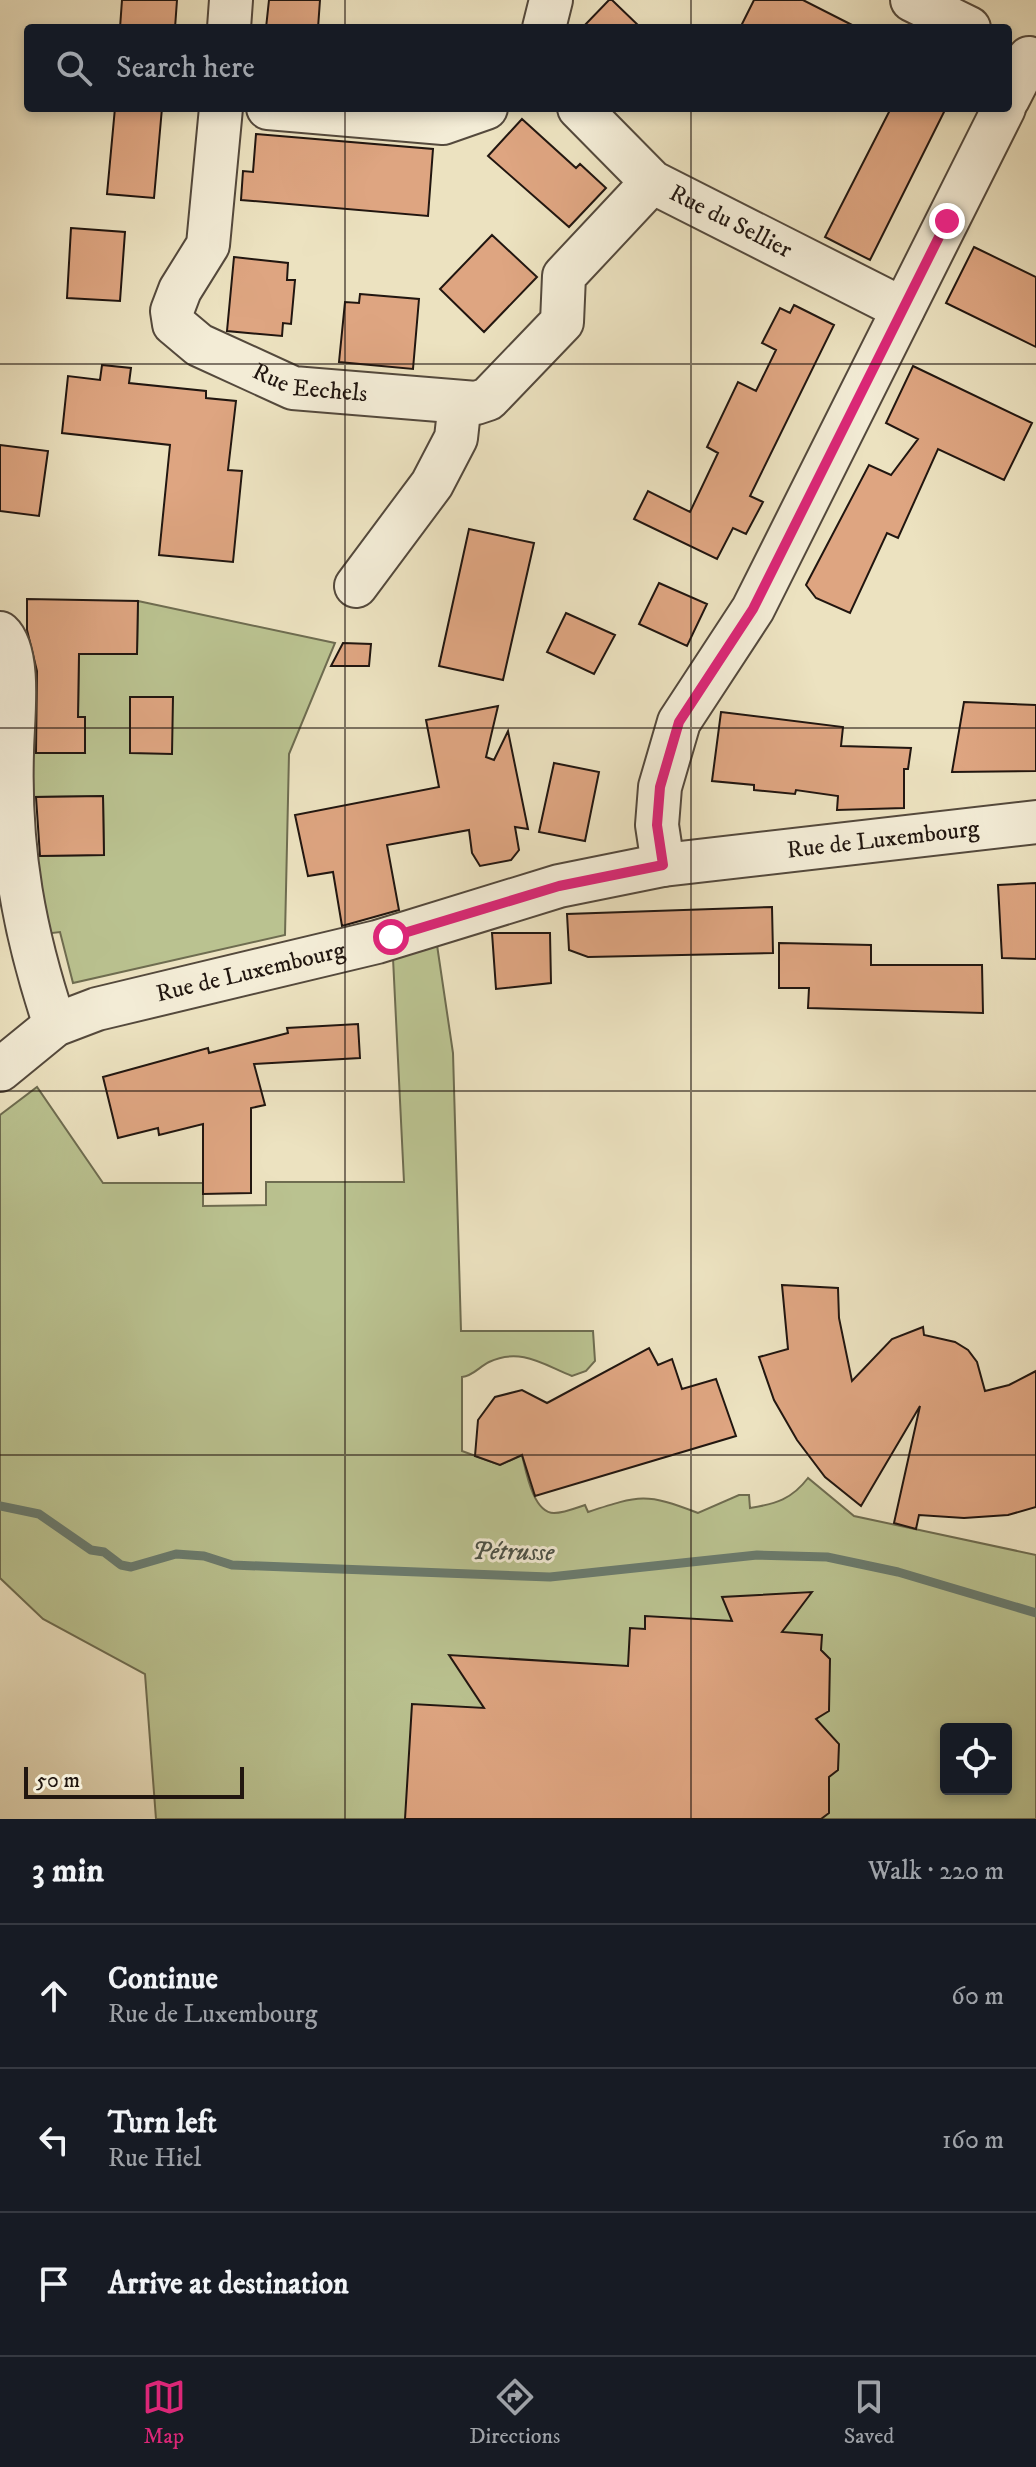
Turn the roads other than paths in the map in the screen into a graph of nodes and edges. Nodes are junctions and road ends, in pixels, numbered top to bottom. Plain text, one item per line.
1 (231, 0) edge
2 (551, 0) edge
3 (912, 0) edge
4 (229, 24) edge
5 (545, 24) edge
6 (961, 24) edge
7 (1024, 56) edge
8 (1012, 88) edge
9 (221, 112) edge
10 (315, 112) edge
11 (475, 112) edge
12 (583, 112) edge
13 (1002, 112) edge
14 (652, 182) junction
15 (903, 309) junction
16 (460, 402) junction
17 (356, 586) dead end
18 (0, 633) edge
19 (1036, 822) edge
20 (663, 865) junction
21 (55, 1025) junction
22 (0, 1070) edge

1 - 4 street
2 - 5 street
3 - 6 street
7 - 8 street
9 - 16 street, Rue Eechels
10 - 11 street
12 - 14 street, Rue du Sellier
13 - 15 street
14 - 15 street, Rue du Sellier
14 - 16 street, Rue Eechels
15 - 20 street
16 - 17 street
18 - 21 street
19 - 20 street, Rue de Luxembourg
20 - 21 street, Rue de Luxembourg
21 - 22 street, Rue de Luxembourg

